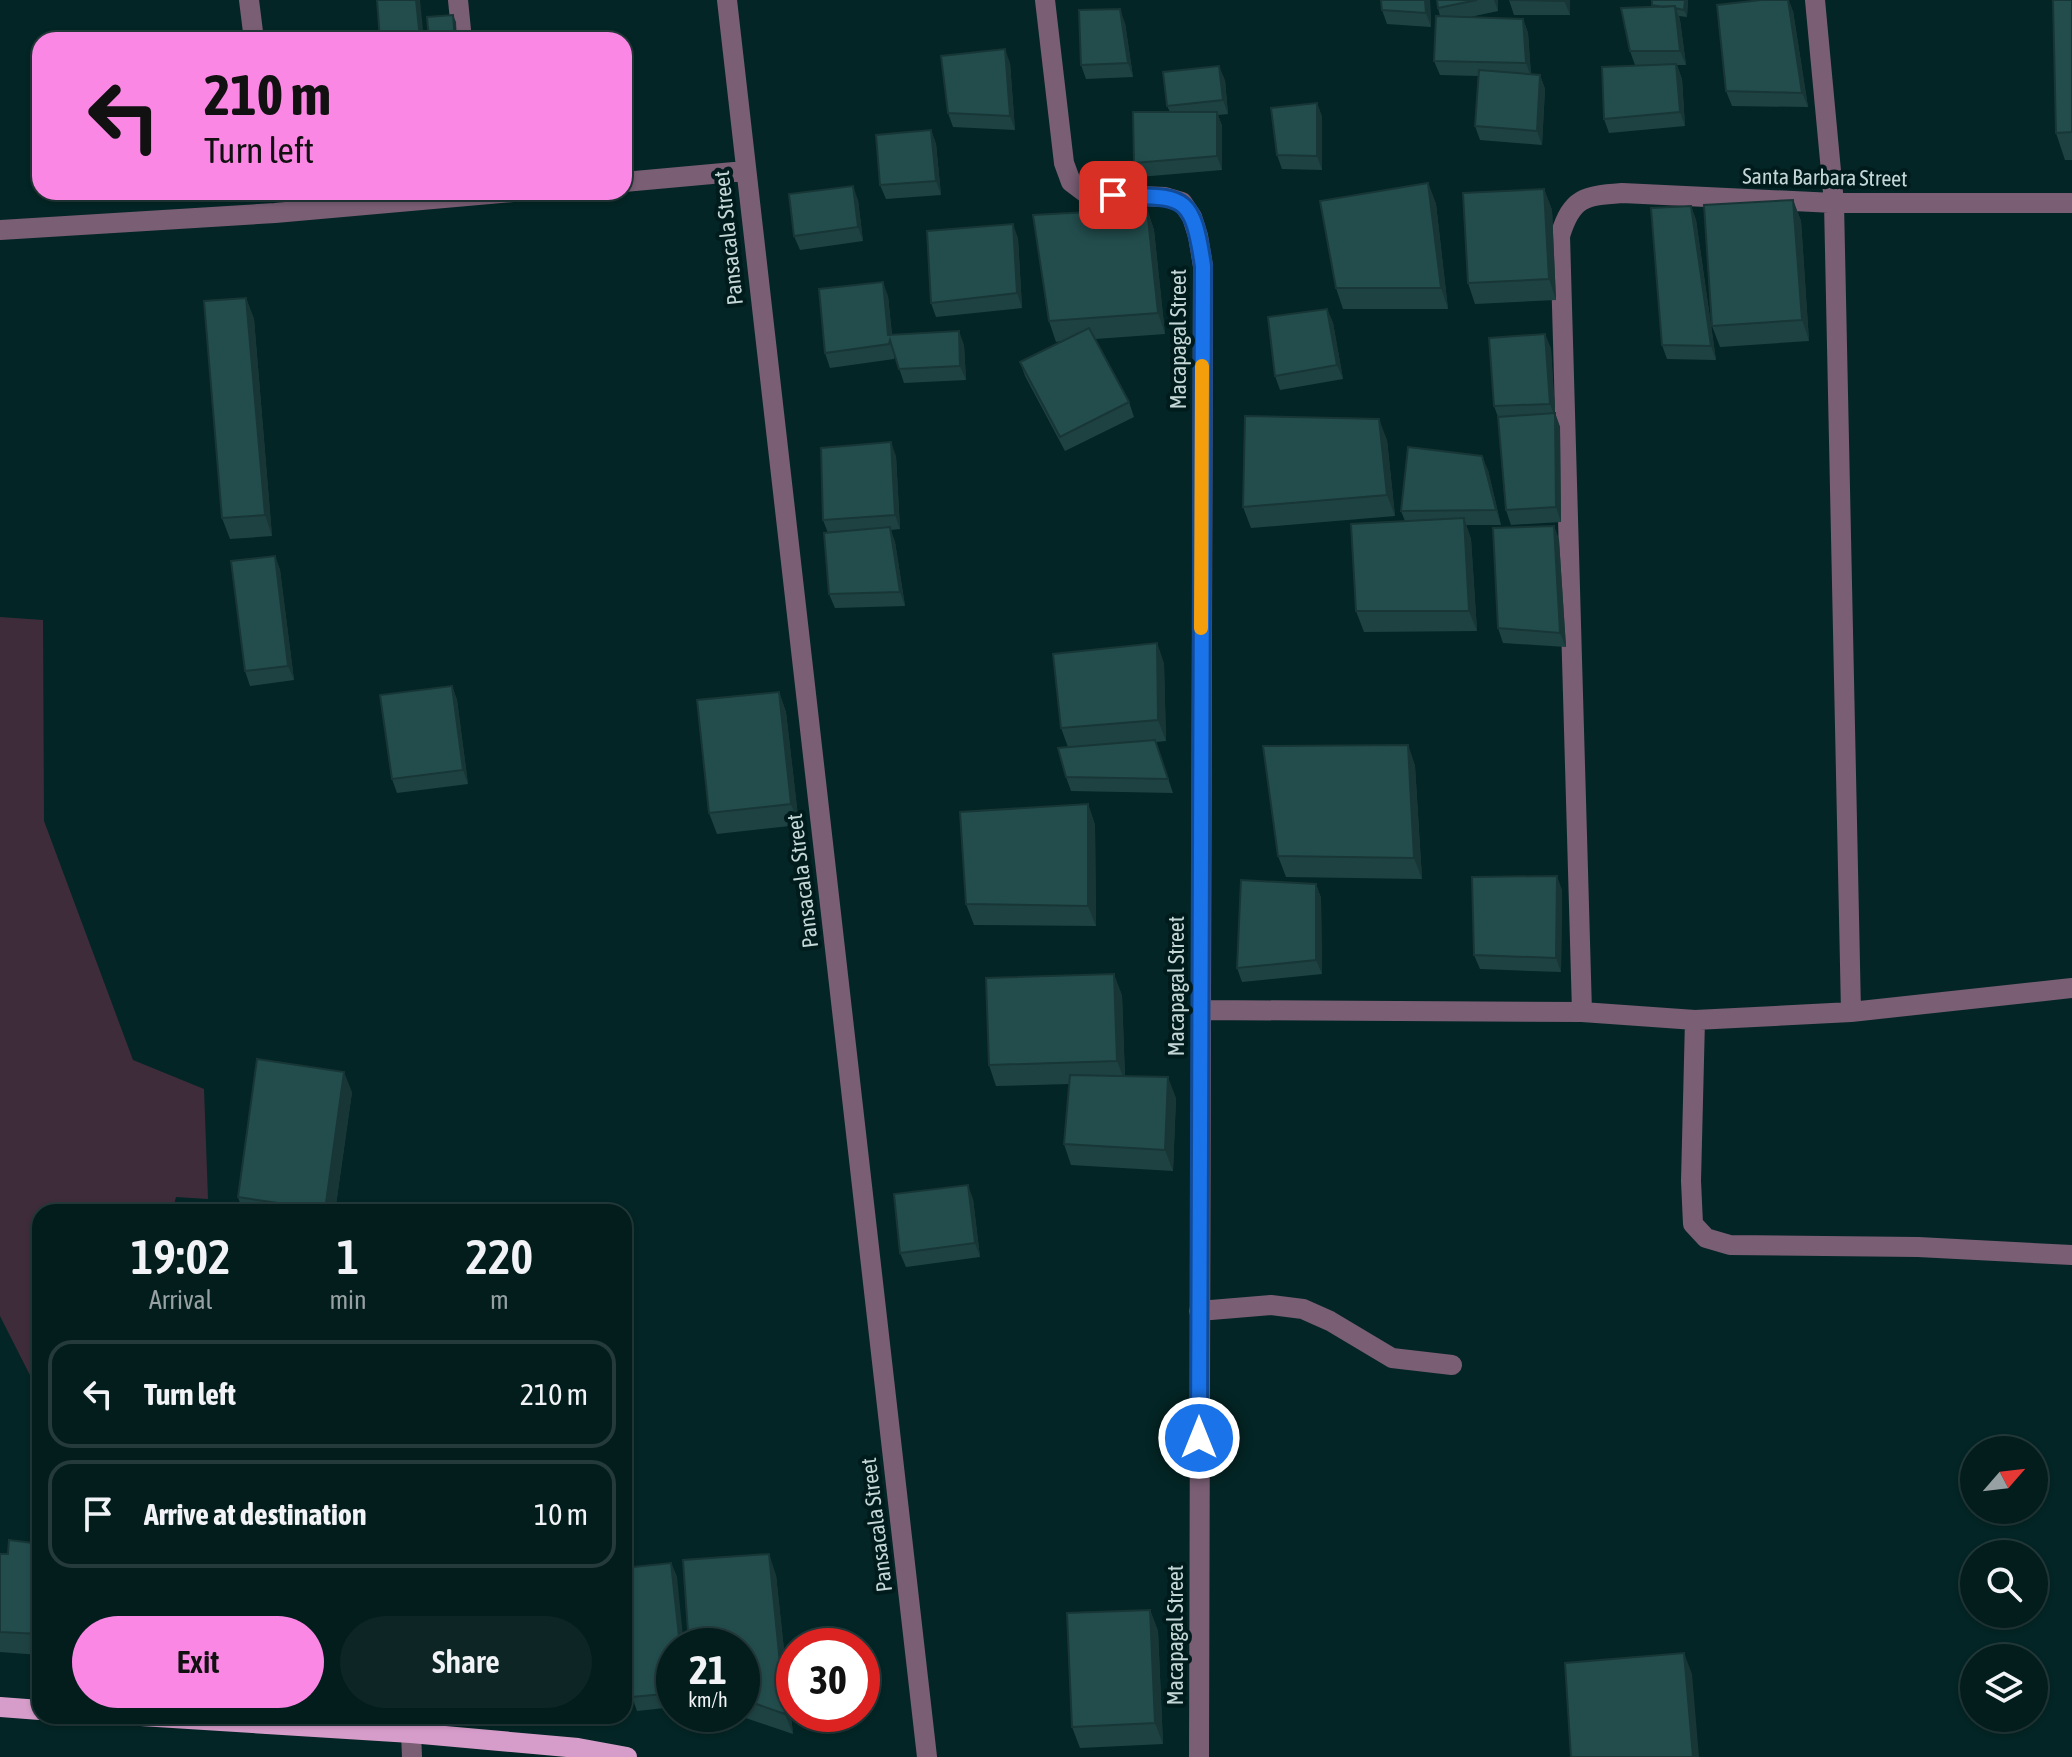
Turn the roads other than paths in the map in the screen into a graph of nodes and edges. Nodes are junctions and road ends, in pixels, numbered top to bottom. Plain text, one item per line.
1 (249, 0) edge
2 (458, 0) edge
3 (727, 0) edge
4 (1045, 0) edge
5 (1815, 0) edge
6 (253, 32) edge
7 (461, 32) edge
8 (745, 171) junction
9 (632, 181) edge
10 (273, 200) edge
11 (413, 200) edge
12 (1834, 203) junction
13 (2072, 203) edge
14 (275, 213) junction
15 (0, 230) edge
16 (2072, 988) edge
17 (1200, 1010) junction
18 (1582, 1012) junction
19 (1851, 1012) junction
20 (1695, 1020) junction
21 (2072, 1255) edge
22 (1199, 1311) junction
23 (1452, 1365) dead end
24 (0, 1707) edge
25 (32, 1709) edge
26 (268, 1724) edge
27 (411, 1733) junction
28 (412, 1757) edge
29 (627, 1757) edge
30 (927, 1757) edge
31 (1199, 1757) edge

1 - 6 street
2 - 7 street
3 - 8 street, Pansacala Street
4 - 17 street, Macapagal Street
5 - 12 street
8 - 9 street
8 - 30 street, Pansacala Street
10 - 14 street
11 - 14 street
12 - 13 street, Santa Barbara Street
12 - 18 street, Santa Barbara Street
12 - 19 street
14 - 15 street
16 - 19 street
17 - 18 street
17 - 22 street, Macapagal Street
18 - 20 street
19 - 20 street
20 - 21 street
22 - 23 street
22 - 31 street, Macapagal Street
24 - 25 main road
26 - 27 main road
27 - 28 street
27 - 29 main road

